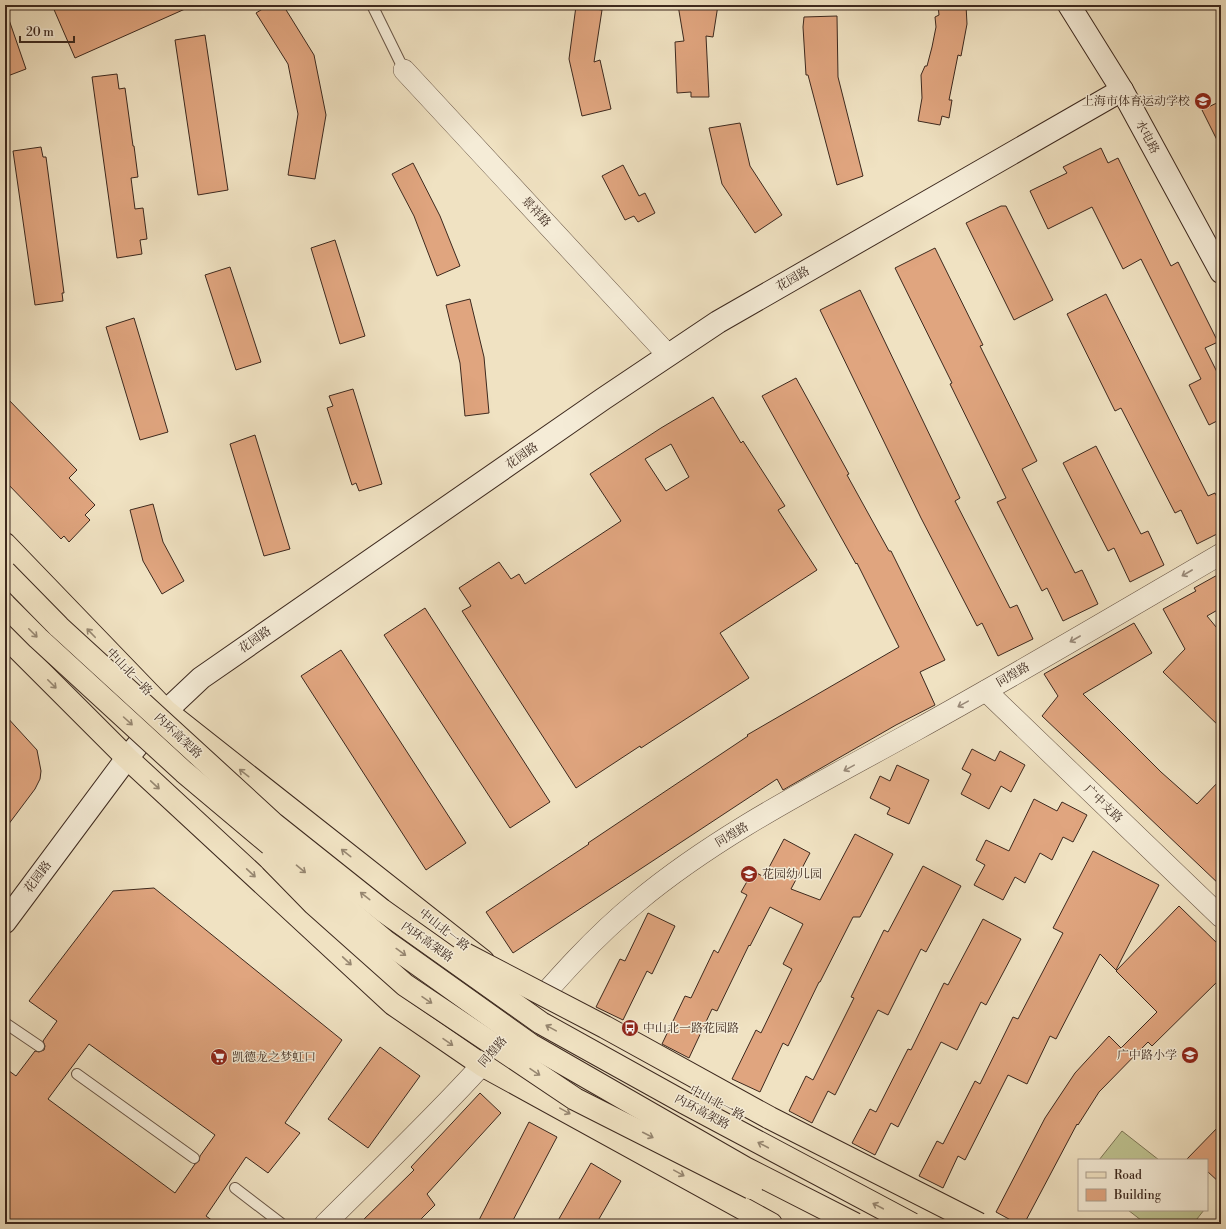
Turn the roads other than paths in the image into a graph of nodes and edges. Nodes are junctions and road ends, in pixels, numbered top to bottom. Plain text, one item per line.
1 (372, 5) edge
2 (1069, 5) edge
3 (404, 70) joint
4 (1122, 90) junction
5 (1221, 272) edge
6 (668, 355) junction
7 (5, 544) edge
8 (1221, 554) edge
9 (5, 572) edge
10 (5, 605) edge
11 (5, 636) edge
12 (986, 691) junction
13 (166, 711) junction
14 (127, 758) junction
15 (184, 772) junction
16 (382, 910) junction
17 (1221, 917) edge
18 (5, 922) edge
19 (536, 1003) junction
20 (5, 1023) edge
21 (39, 1046) dead end
22 (482, 1065) junction
23 (77, 1074) dead end
24 (194, 1158) dead end
25 (235, 1188) dead end
26 (282, 1224) edge
27 (325, 1224) edge
28 (771, 1224) edge
29 (824, 1224) edge
30 (855, 1224) edge
31 (912, 1224) edge
32 (950, 1224) edge
33 (979, 1224) edge

1 - 3 lane
2 - 4 main road, 水电路
3 - 6 street, 景祥路
4 - 5 main road, 水电路
4 - 6 main road, 花园路
6 - 13 main road, 花园路
13 -> 7 main road, 中山北一路
8 -> 12 street, 同煌路
16 -> 9 main road, 内环高架路, bridge
10 -> 15 main road, 内环高架路, bridge
11 -> 14 main road
12 - 17 street, 广中支路
12 -> 19 street, 同煌路
13 - 14 main road, 花园路
19 -> 13 main road, 中山北一路
14 - 18 main road, 花园路
14 -> 22 main road
15 -> 29 main road, bridge
15 -> 30 main road, 内环高架路, bridge
31 -> 16 main road, 内环高架路, bridge
16 - 33 main road, bridge
19 - 22 street, 同煌路
19 - 32 main road, 中山北一路
20 - 21 lane
22 - 27 street, 同煌路
22 -> 28 main road
23 - 24 lane
25 - 26 lane

